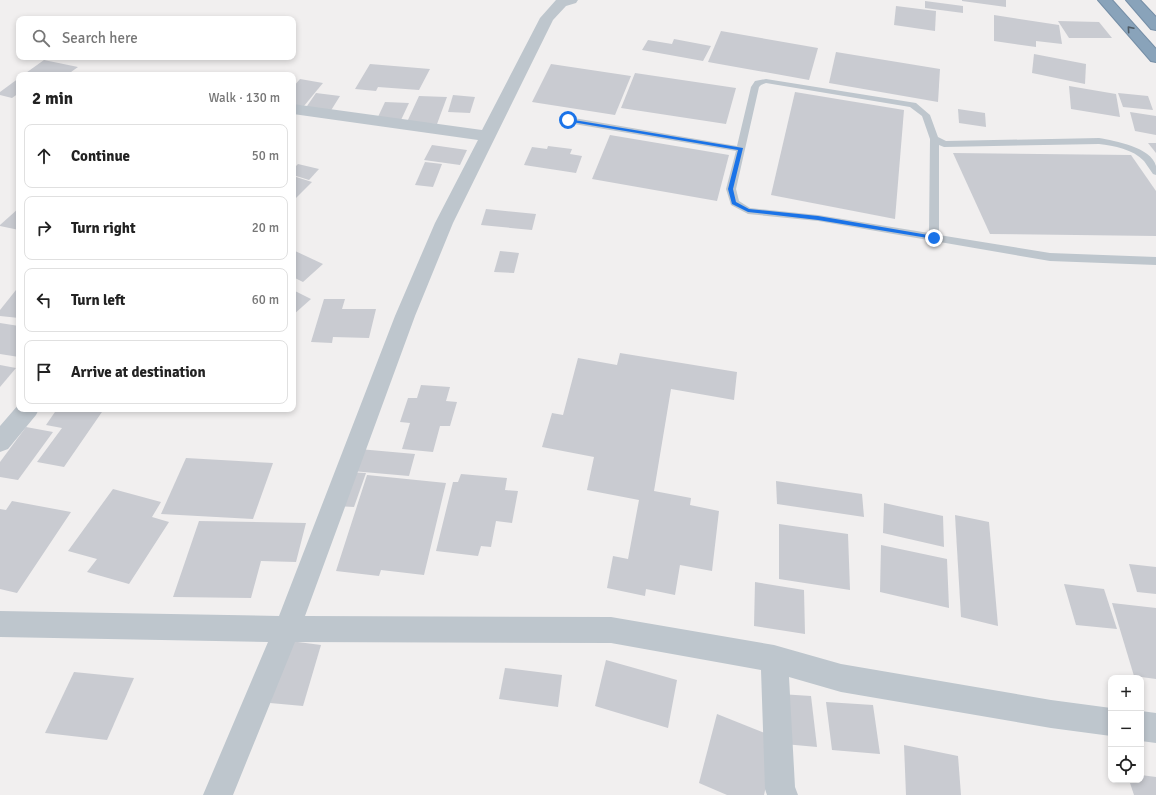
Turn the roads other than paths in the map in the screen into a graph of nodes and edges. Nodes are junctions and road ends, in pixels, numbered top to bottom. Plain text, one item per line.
1 (571, 0) edge
2 (1105, 0) edge
3 (1133, 0) edge
4 (1156, 26) edge
5 (1156, 58) edge
6 (296, 109) edge
7 (568, 120) dead end
8 (487, 136) junction
9 (934, 139) junction
10 (741, 149) junction
11 (1156, 172) edge
12 (934, 238) junction
13 (1156, 261) edge
14 (25, 412) edge
15 (0, 442) edge
16 (0, 624) edge
17 (288, 628) junction
18 (774, 659) junction
19 (1108, 722) edge
20 (1144, 726) edge
21 (1156, 728) edge
22 (218, 795) edge
23 (782, 795) edge

1 - 8 street
5 -> 2 highway
3 - 4 highway
6 - 8 street
7 - 10 lane
8 - 17 street
9 - 10 lane
9 - 11 lane
9 - 12 lane
10 - 12 lane
12 - 13 lane
14 - 15 street
16 - 17 street
17 - 18 street
17 - 22 street
18 - 19 street
18 - 23 street
20 - 21 street

